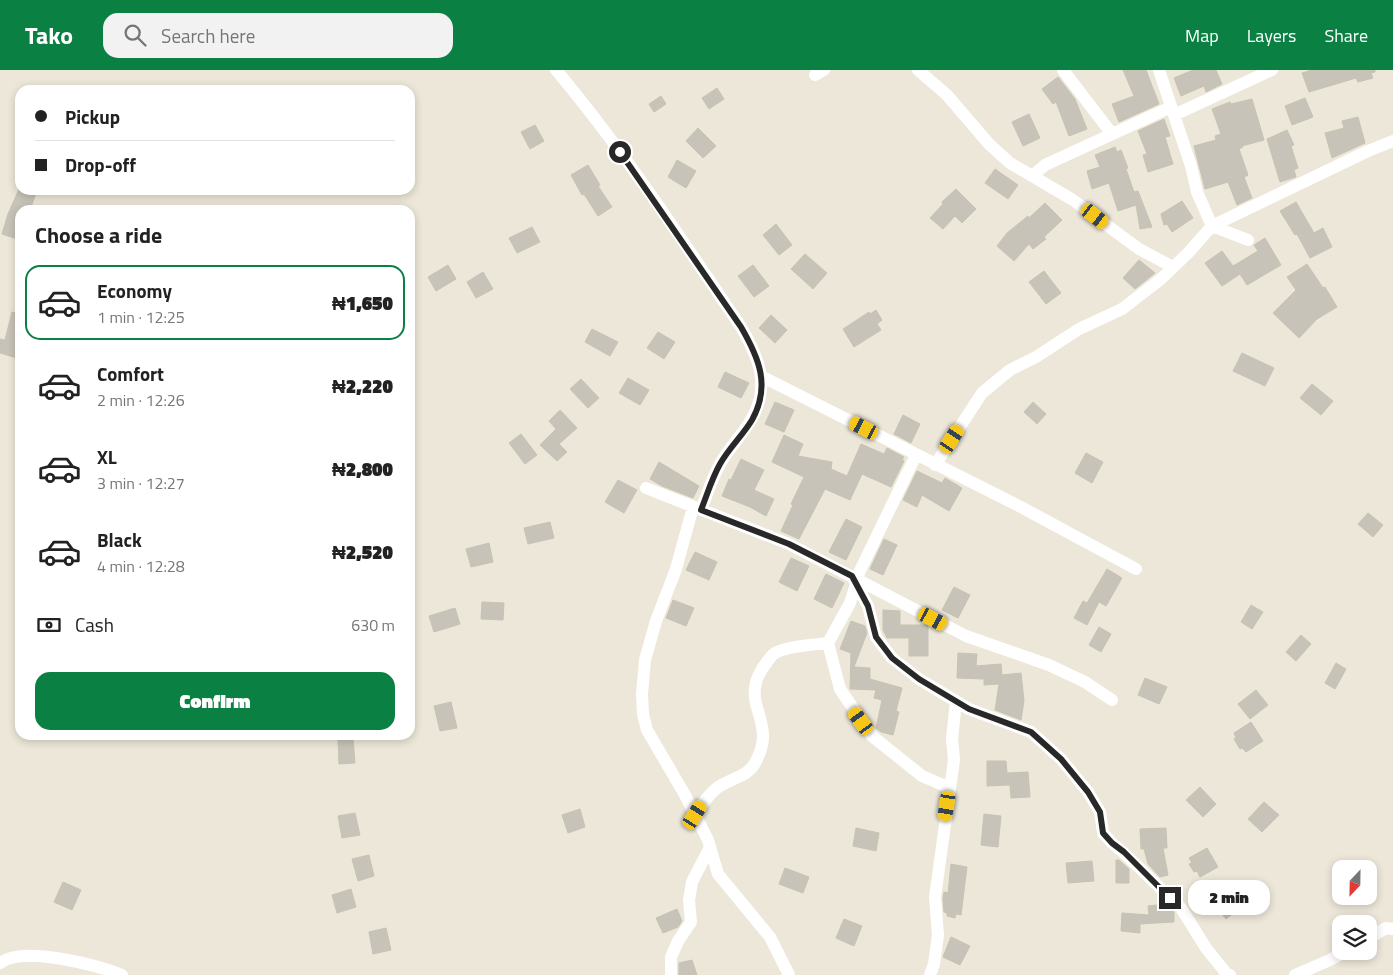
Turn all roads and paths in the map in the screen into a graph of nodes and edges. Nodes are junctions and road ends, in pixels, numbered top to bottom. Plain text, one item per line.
1 (556, 70) edge
2 (918, 70) edge
3 (1063, 70) edge
4 (1159, 70) edge
5 (1272, 70) edge
6 (1173, 111) junction
7 (1112, 134) junction
8 (1393, 141) edge
9 (1032, 176) junction
10 (1212, 226) junction
11 (1248, 240) dead end
12 (1173, 267) junction
13 (761, 376) junction
14 (916, 455) junction
15 (935, 465) junction
16 (646, 488) dead end
17 (697, 508) junction
18 (1136, 569) dead end
19 (854, 580) junction
20 (828, 643) junction
21 (1112, 700) dead end
22 (956, 701) junction
23 (950, 788) junction
24 (695, 815) junction
25 (710, 847) junction
26 (1393, 929) edge
27 (1377, 933) edge
28 (1332, 959) edge
29 (0, 963) edge
30 (122, 975) edge
31 (671, 975) edge
32 (789, 975) edge
33 (930, 975) edge
34 (1230, 975) edge
35 (1295, 975) edge

1 - 13 street
2 - 9 street
3 - 7 street
4 - 6 street
5 - 6 street
6 - 7 street
6 - 10 street
7 - 9 street
8 - 10 street
9 - 12 street
10 - 11 street
10 - 12 street
12 - 15 street
13 - 14 street
13 - 17 street
14 - 15 street
14 - 19 street
15 - 18 street
16 - 17 street
17 - 19 street
17 - 24 street
19 - 20 street
19 - 21 street
19 - 22 street
20 - 23 street
20 - 24 street
22 - 23 street
22 - 34 street
23 - 33 street
24 - 25 street
25 - 31 street
25 - 32 street
26 - 27 street
28 - 35 street
29 - 30 street

